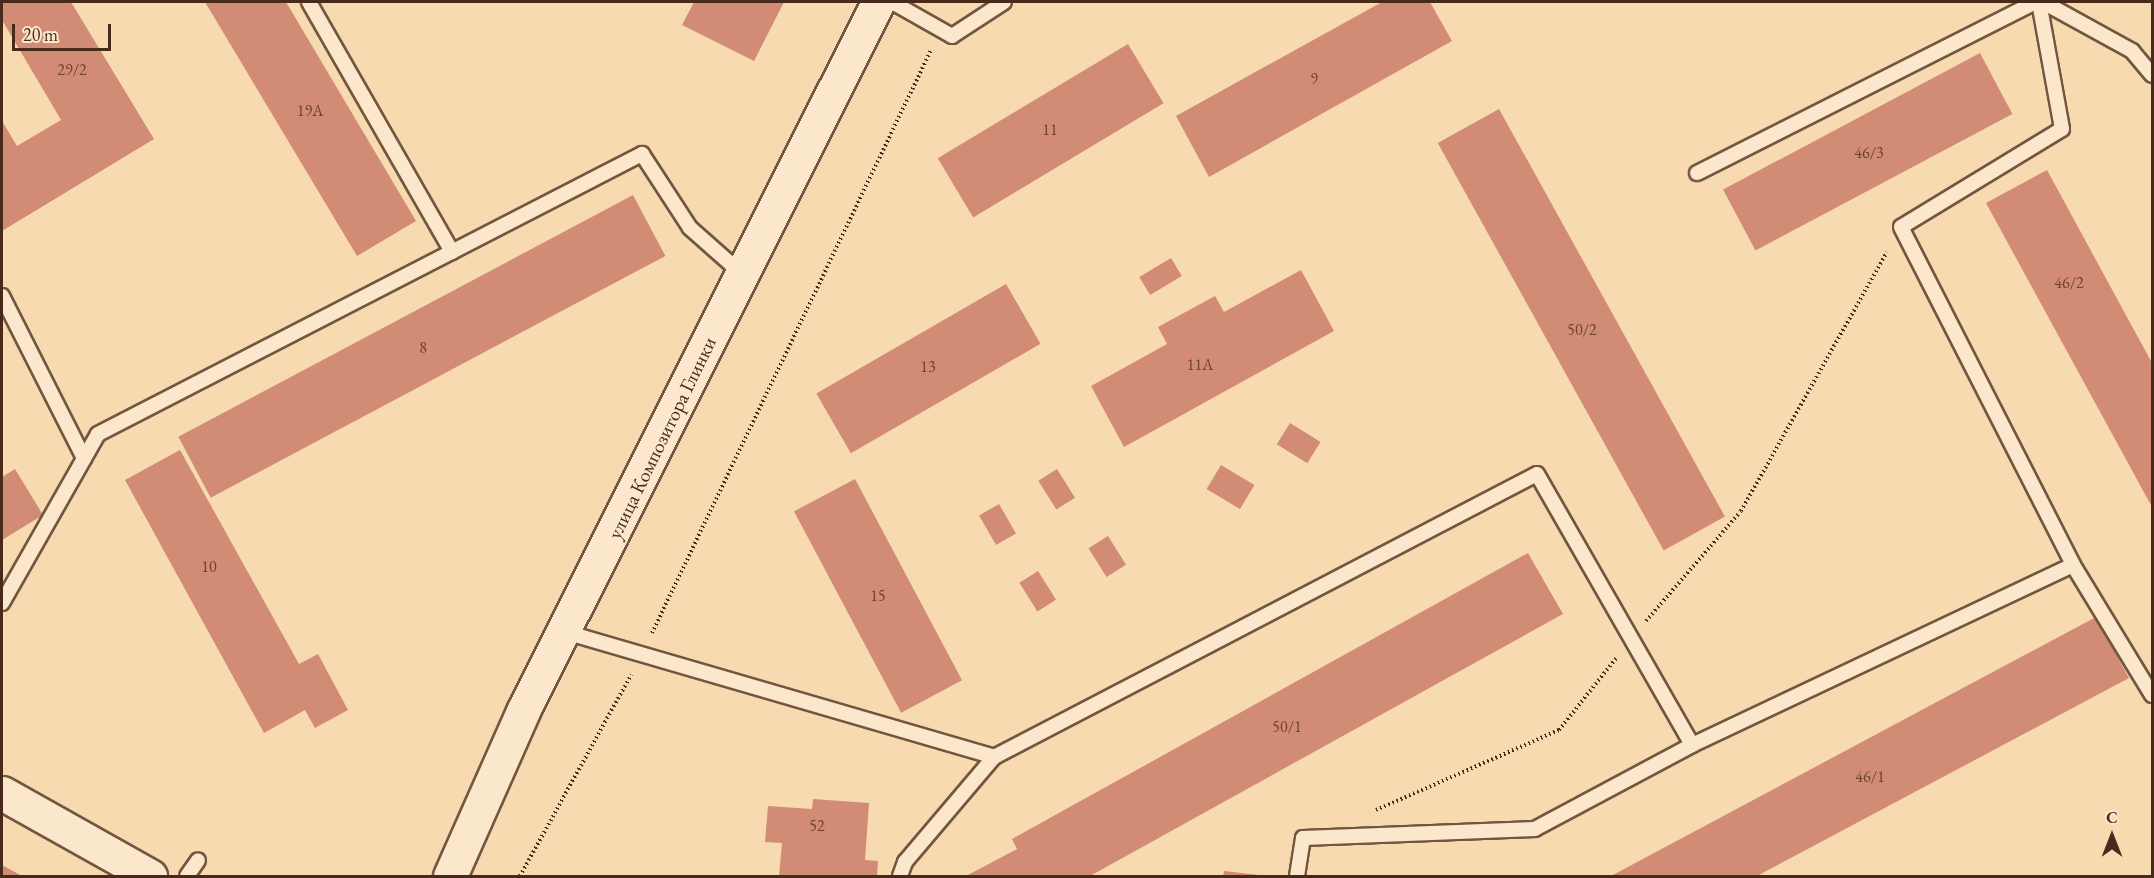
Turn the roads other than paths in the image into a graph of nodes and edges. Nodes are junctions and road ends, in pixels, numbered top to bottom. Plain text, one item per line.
1 (309, 2) edge
2 (878, 2) edge
3 (892, 2) edge
4 (1004, 2) edge
5 (2035, 2) edge
6 (2041, 2) edge
7 (2152, 75) edge
8 (1697, 173) dead end
9 (452, 252) junction
10 (743, 274) junction
11 (2, 296) edge
12 (84, 458) junction
13 (2073, 565) junction
14 (2, 603) edge
15 (565, 632) junction
16 (2152, 695) edge
17 (1692, 745) junction
18 (994, 756) junction
19 (2, 793) edge
20 (198, 860) dead end
21 (150, 876) edge
22 (187, 876) edge
23 (450, 876) edge
24 (900, 876) edge
25 (1298, 876) edge

1 - 9 lane
2 - 10 street, улица Композитора Глинки
3 - 4 lane
5 - 8 lane
6 - 7 lane
6 - 13 lane
9 - 10 lane
9 - 12 lane
10 - 15 street, улица Композитора Глинки
11 - 12 lane
12 - 14 lane
13 - 16 lane
13 - 17 lane
15 - 18 lane
15 - 23 street, улица Композитора Глинки
17 - 18 lane
17 - 25 lane
18 - 24 lane
19 - 21 street
20 - 22 lane

